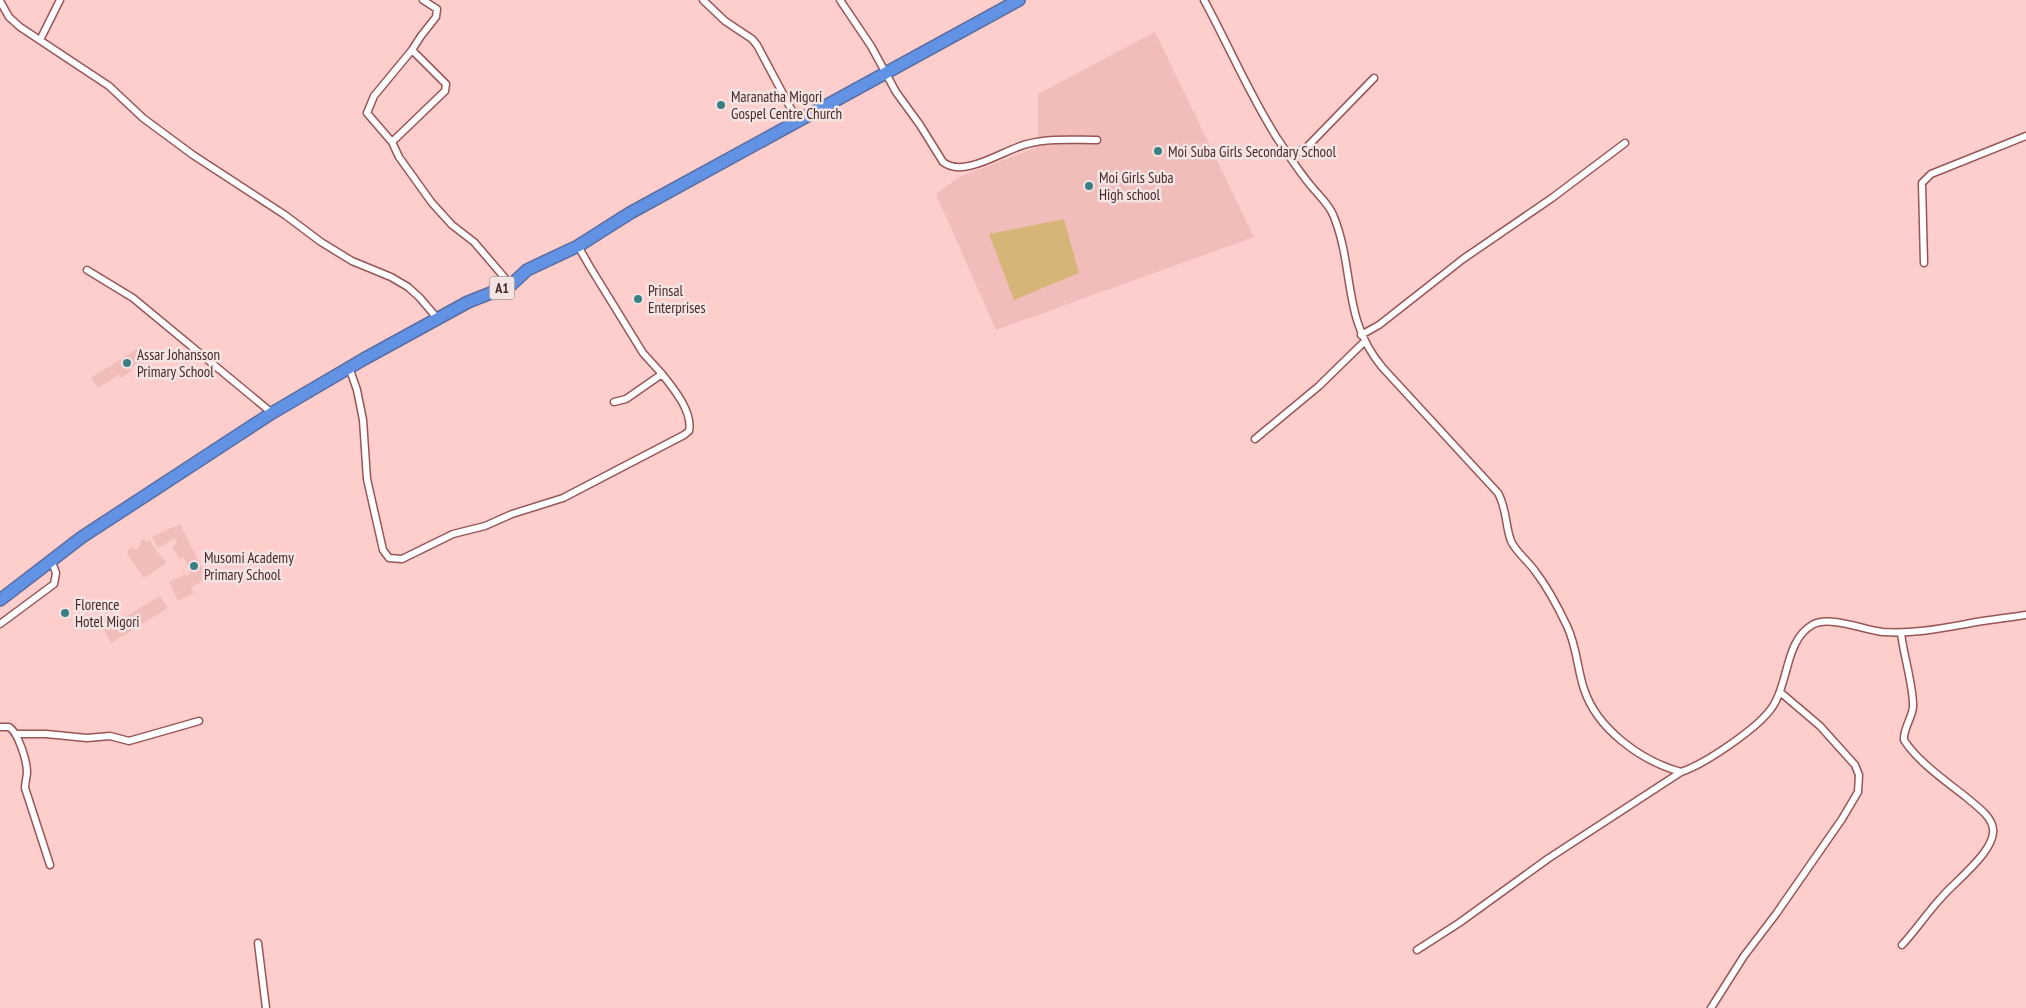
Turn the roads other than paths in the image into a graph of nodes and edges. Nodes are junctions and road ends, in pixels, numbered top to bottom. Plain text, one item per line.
1 (60, 0) edge
2 (423, 0) edge
3 (703, 0) edge
4 (840, 0) edge
5 (1019, 0) edge
6 (1204, 0) edge
7 (0, 1) edge
8 (40, 40) junction
9 (412, 50) junction
10 (885, 74) junction
11 (1374, 78) dead end
12 (798, 122) junction
13 (2026, 136) edge
14 (1097, 140) dead end
15 (392, 142) junction
16 (1626, 143) dead end
17 (1289, 156) junction
18 (578, 246) junction
19 (1924, 263) dead end
20 (87, 270) dead end
21 (511, 285) junction
22 (437, 318) junction
23 (1361, 335) junction
24 (1364, 342) junction
25 (350, 367) junction
26 (662, 374) junction
27 (614, 402) dead end
28 (272, 413) junction
29 (1255, 439) dead end
30 (52, 562) junction
31 (0, 600) edge
32 (2026, 615) edge
33 (0, 624) edge
34 (1900, 633) junction
35 (1780, 692) junction
36 (199, 721) dead end
37 (0, 727) edge
38 (17, 734) junction
39 (1681, 772) junction
40 (50, 865) dead end
41 (258, 943) dead end
42 (1902, 945) dead end
43 (1417, 950) dead end
44 (266, 1008) edge
45 (1711, 1008) edge

1 - 8 street
2 - 9 street
3 - 12 street
4 - 10 street
5 - 10 highway, A1
6 - 17 street
7 - 8 street
8 - 22 street
9 - 15 street
9 - 15 street
10 - 12 highway, A1
10 - 14 street
11 - 17 street
12 - 18 highway, A1
13 - 19 street
15 - 21 street
16 - 23 street
17 - 23 street
18 - 21 highway, A1
18 - 26 street
20 - 28 street
21 - 22 highway, A1
22 - 25 highway, A1
23 - 24 street
24 - 29 street
24 - 39 street
25 - 26 street
25 - 28 highway, A1
26 - 27 street
28 - 30 highway, A1
30 - 31 highway, A1
30 - 33 street
32 - 34 street
34 - 35 street
34 - 42 street
35 - 39 street
35 - 45 street
36 - 38 street
37 - 38 street
38 - 40 street
39 - 43 street
41 - 44 street

